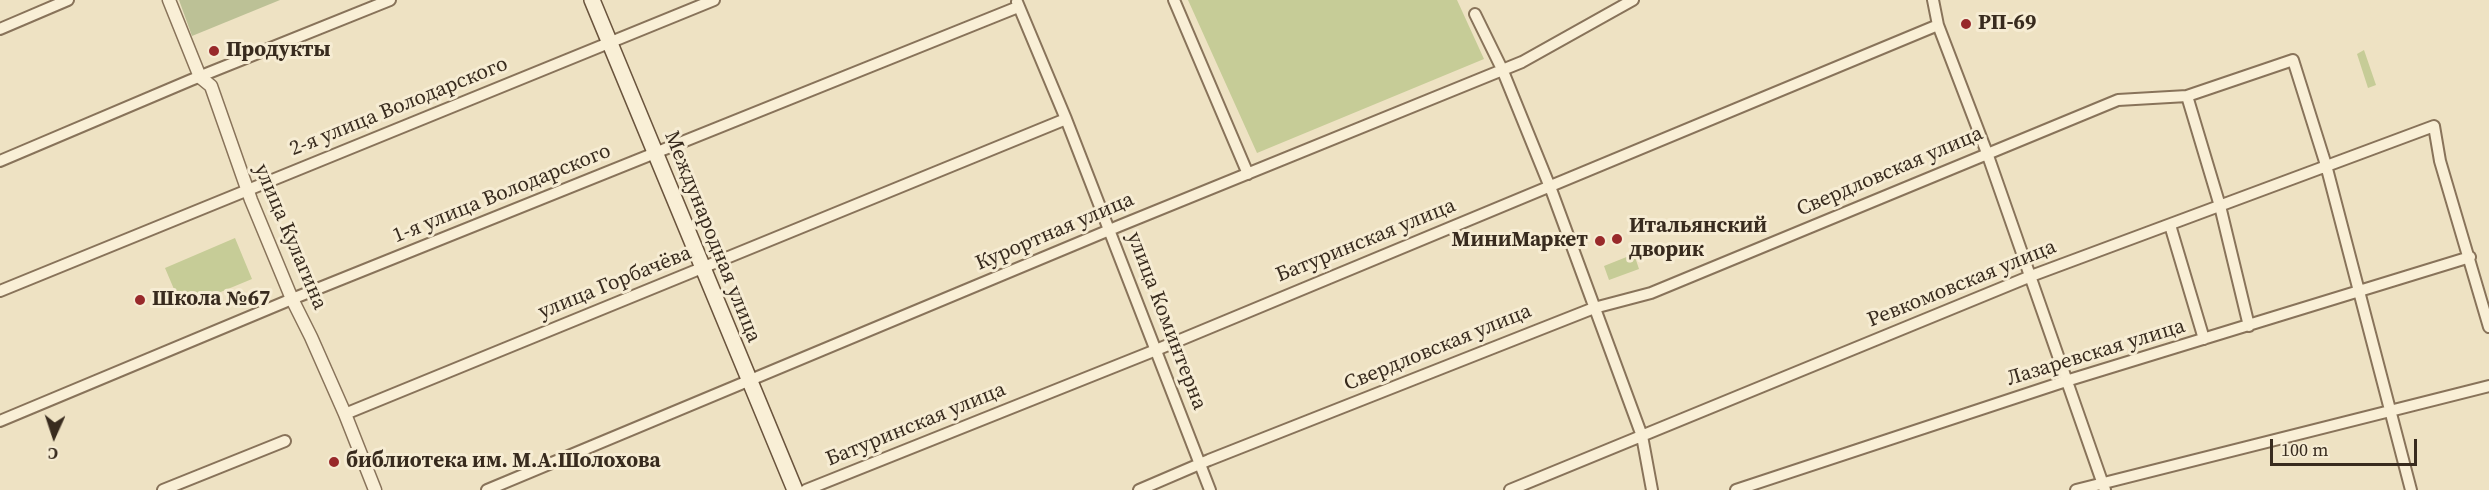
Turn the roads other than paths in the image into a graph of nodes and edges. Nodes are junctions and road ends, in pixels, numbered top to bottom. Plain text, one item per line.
1 (68, 0) edge
2 (169, 0) edge
3 (390, 0) edge
4 (592, 0) edge
5 (714, 0) edge
6 (1174, 0) edge
7 (1633, 0) edge
8 (1933, 0) edge
9 (1017, 3) edge
10 (1475, 14) dead end
11 (1938, 25) junction
12 (0, 29) edge
13 (610, 43) junction
14 (1502, 69) junction
15 (200, 76) junction
16 (2187, 96) junction
17 (1066, 119) junction
18 (1987, 153) junction
19 (656, 154) junction
20 (0, 161) edge
21 (2326, 165) junction
22 (1248, 174) junction
23 (1549, 186) junction
24 (247, 189) junction
25 (2220, 206) junction
26 (2170, 225) junction
27 (1110, 230) junction
28 (2470, 257) junction
29 (702, 269) junction
30 (2031, 276) junction
31 (0, 291) edge
32 (2360, 291) junction
33 (292, 299) junction
34 (1594, 308) junction
35 (2249, 326) junction
36 (2489, 327) edge
37 (2204, 339) junction
38 (1156, 350) junction
39 (750, 381) junction
40 (2066, 381) junction
41 (2489, 386) edge
42 (2391, 411) junction
43 (345, 414) junction
44 (0, 421) edge
45 (1642, 436) junction
46 (285, 441) dead end
47 (1200, 464) junction
48 (2104, 487) edge
49 (163, 490) edge
50 (375, 490) edge
51 (486, 490) edge
52 (795, 490) edge
53 (807, 490) edge
54 (1139, 490) edge
55 (1210, 490) edge
56 (1510, 490) edge
57 (1652, 490) edge
58 (1736, 490) edge
59 (2076, 490) edge
60 (2411, 490) edge

1 - 12 street
2 - 15 street, улица Кулагина
3 - 15 street
4 - 13 main road, Международная улица
5 - 13 street, 2-я улица Володарского
6 - 22 street
7 - 14 street, Курортная улица
8 - 11 street
9 - 17 street, улица Коминтерна
9 - 19 street, 1-я улица Володарского
10 - 14 street
11 - 18 street
11 - 23 street, Батуринская улица
13 - 19 main road, Международная улица
13 - 24 street, 2-я улица Володарского
14 - 22 street, Курортная улица
14 - 23 street
15 - 20 street
15 - 24 street, улица Кулагина
16 - 18 street, Свердловская улица
16 - 21 street, Свердловская улица
16 - 25 street
17 - 27 street, улица Коминтерна
17 - 29 street, улица Горбачёва
18 - 30 street
18 - 34 street, Свердловская улица
19 - 29 main road, Международная улица
19 - 33 street, 1-я улица Володарского
21 - 25 street, Ревкомовская улица
21 - 28 street, Ревкомовская улица
21 - 32 street
22 - 27 street, Курортная улица
23 - 34 street
23 - 38 street, Батуринская улица
24 - 31 street, 2-я улица Володарского
24 - 33 street, улица Кулагина
25 - 26 street, Ревкомовская улица
25 - 35 street
26 - 30 street, Ревкомовская улица
26 - 37 street
27 - 38 street, улица Коминтерна
27 - 39 street, Курортная улица
28 - 32 street, Лазаревская улица
28 - 36 street
29 - 39 main road, Международная улица
29 - 43 street, улица Горбачёва
30 - 40 street
30 - 45 street, Ревкомовская улица
32 - 35 street, Лазаревская улица
32 - 42 street
33 - 43 street, улица Кулагина
33 - 44 street, 1-я улица Володарского
34 - 45 street
34 - 47 street, Свердловская улица
35 - 37 street, Лазаревская улица
37 - 40 street, Лазаревская улица
38 - 47 street, улица Коминтерна
38 - 53 street, Батуринская улица
39 - 51 street, Курортная улица
39 - 52 main road, Международная улица
40 - 48 street
40 - 58 street, Лазаревская улица
41 - 42 street
42 - 48 street
42 - 60 street
43 - 50 street, улица Кулагина
45 - 56 street, Ревкомовская улица
45 - 57 street
46 - 49 street
47 - 54 street, Свердловская улица
47 - 55 street, улица Коминтерна
48 - 59 street

